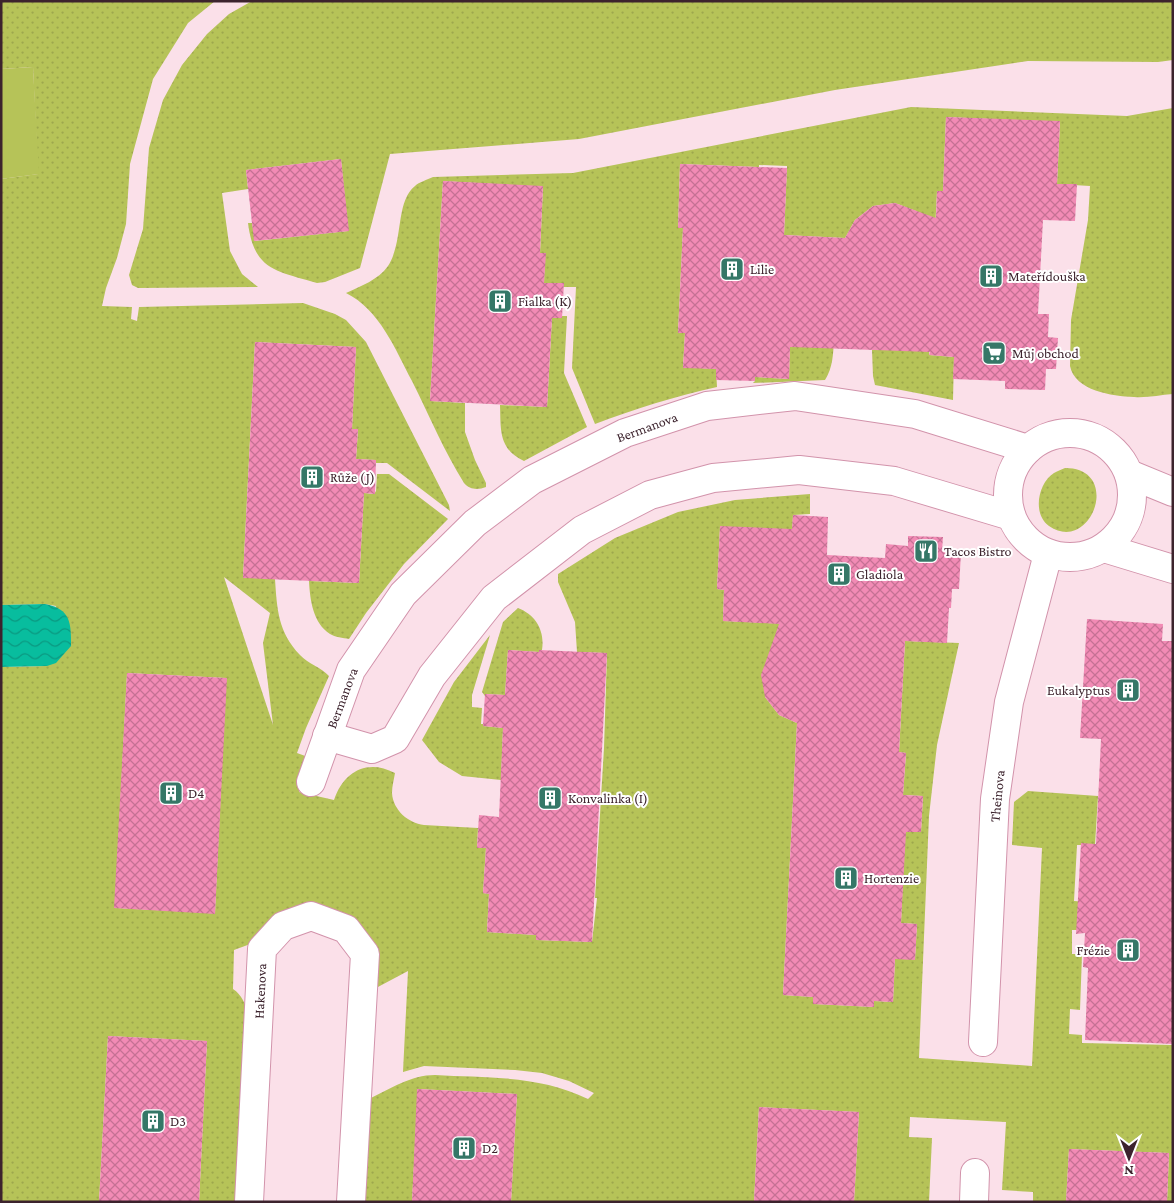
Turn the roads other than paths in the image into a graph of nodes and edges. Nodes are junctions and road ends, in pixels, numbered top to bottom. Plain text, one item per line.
1 (1028, 449) junction
2 (1129, 474) junction
3 (1173, 492) edge
4 (1011, 516) junction
5 (1104, 548) junction
6 (1048, 554) junction
7 (1173, 569) edge
8 (327, 736) junction
9 (311, 782) dead end
10 (983, 1042) dead end
11 (975, 1174) dead end
12 (249, 1202) edge
13 (351, 1202) edge
14 (974, 1202) edge

1 - 2 street
1 - 4 street
1 - 8 street, Bermanova
2 - 3 street
2 - 5 street
4 - 6 street
4 - 8 street, Bermanova
5 - 6 street
5 - 7 street
6 - 10 street, Theinova
8 - 9 street
11 - 14 street
12 - 13 street, Hakenova

